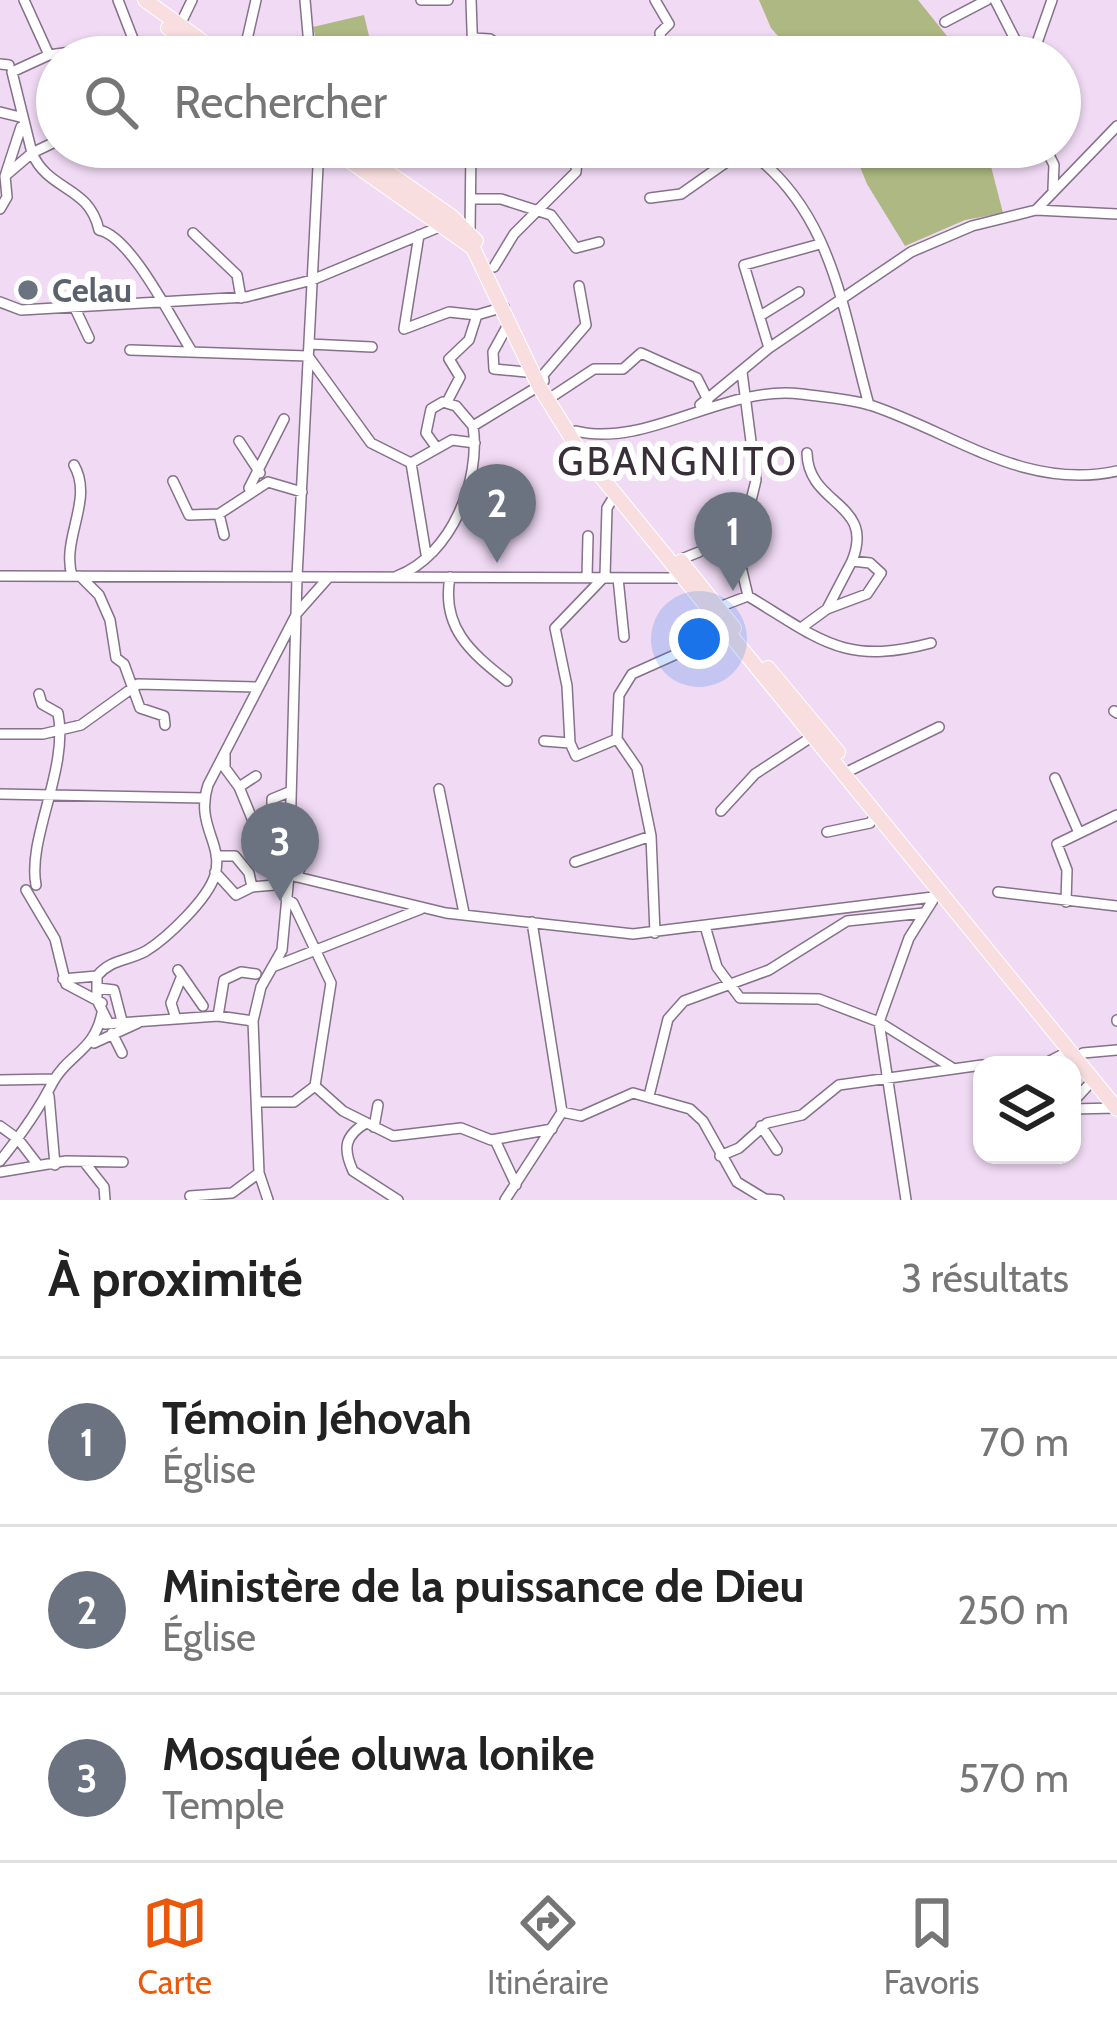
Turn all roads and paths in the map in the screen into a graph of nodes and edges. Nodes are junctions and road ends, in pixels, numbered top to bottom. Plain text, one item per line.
1 (25, 0) edge
2 (118, 0) edge
3 (130, 0) edge
4 (145, 0) edge
5 (192, 0) edge
6 (256, 0) edge
7 (421, 0) edge
8 (448, 0) edge
9 (471, 0) edge
10 (655, 0) edge
11 (991, 0) edge
12 (1052, 0) edge
13 (302, 4) edge
14 (944, 22) dead end
15 (180, 26) junction
16 (41, 36) edge
17 (132, 36) edge
18 (178, 36) edge
19 (194, 36) edge
20 (248, 36) edge
21 (307, 36) edge
22 (473, 36) edge
23 (660, 36) edge
24 (1014, 36) edge
25 (1037, 36) edge
26 (10, 67) edge
27 (0, 112) edge
28 (21, 122) junction
29 (1117, 126) edge
30 (36, 151) edge
31 (32, 153) junction
32 (36, 160) edge
33 (1081, 164) edge
34 (40, 168) edge
35 (321, 168) edge
36 (367, 168) edge
37 (371, 168) edge
38 (471, 168) edge
39 (576, 168) edge
40 (717, 168) edge
41 (765, 168) edge
42 (1054, 168) edge
43 (1077, 168) edge
44 (3, 177) edge
45 (1052, 194) junction
46 (650, 198) dead end
47 (470, 199) junction
48 (536, 208) junction
49 (0, 209) edge
50 (1036, 210) junction
51 (1117, 214) edge
52 (443, 225) junction
53 (470, 232) junction
54 (193, 233) dead end
55 (419, 235) junction
56 (599, 242) dead end
57 (820, 244) junction
58 (494, 267) junction
59 (312, 280) junction
60 (579, 286) dead end
61 (799, 292) dead end
62 (241, 298) junction
63 (844, 300) junction
64 (0, 302) edge
65 (162, 303) junction
66 (73, 304) junction
67 (477, 314) junction
68 (507, 314) junction
69 (760, 316) junction
70 (89, 338) dead end
71 (309, 344) junction
72 (372, 347) dead end
73 (769, 348) junction
74 (130, 350) dead end
75 (191, 350) junction
76 (308, 356) junction
77 (528, 369) junction
78 (742, 372) junction
79 (538, 387) junction
80 (553, 397) junction
81 (448, 400) junction
82 (708, 400) junction
83 (746, 400) junction
84 (869, 405) junction
85 (695, 409) junction
86 (284, 419) dead end
87 (473, 426) junction
88 (577, 431) junction
89 (239, 441) dead end
90 (476, 445) junction
91 (436, 447) junction
92 (807, 453) dead end
93 (411, 463) junction
94 (74, 465) dead end
95 (1117, 471) edge
96 (264, 478) junction
97 (173, 481) dead end
98 (837, 485) dead end
99 (302, 492) junction
100 (825, 492) junction
101 (614, 495) junction
102 (725, 510) dead end
103 (747, 512) junction
104 (218, 514) junction
105 (224, 535) dead end
106 (587, 536) dead end
107 (699, 552) dead end
108 (426, 554) junction
109 (853, 561) junction
110 (676, 570) junction
111 (0, 576) edge
112 (76, 576) junction
113 (605, 576) junction
114 (450, 577) junction
115 (587, 577) junction
116 (297, 578) junction
117 (328, 578) junction
118 (618, 578) junction
119 (388, 579) junction
120 (748, 596) junction
121 (719, 607) junction
122 (826, 609) junction
123 (297, 613) junction
124 (801, 628) junction
125 (726, 632) junction
126 (624, 637) dead end
127 (931, 643) dead end
128 (507, 681) dead end
129 (256, 687) junction
130 (130, 688) junction
131 (38, 694) dead end
132 (164, 724) dead end
133 (939, 727) dead end
134 (64, 730) junction
135 (0, 734) edge
136 (230, 736) junction
137 (813, 736) junction
138 (617, 739) junction
139 (544, 741) dead end
140 (570, 743) junction
141 (224, 761) junction
142 (851, 770) junction
143 (213, 773) junction
144 (256, 776) dead end
145 (1055, 778) dead end
146 (239, 787) junction
147 (440, 789) dead end
148 (289, 792) junction
149 (0, 794) edge
150 (51, 798) junction
151 (204, 798) junction
152 (721, 811) dead end
153 (1117, 814) edge
154 (877, 815) junction
155 (289, 817) junction
156 (272, 818) junction
157 (827, 832) dead end
158 (1078, 833) junction
159 (651, 836) junction
160 (289, 838) junction
161 (216, 856) junction
162 (305, 856) dead end
163 (575, 862) dead end
164 (215, 872) junction
165 (290, 879) junction
166 (252, 887) junction
167 (998, 892) dead end
168 (937, 898) junction
169 (286, 899) junction
170 (1066, 902) junction
171 (1117, 906) edge
172 (423, 908) junction
173 (924, 913) junction
174 (464, 914) junction
175 (532, 922) junction
176 (705, 926) junction
177 (655, 932) junction
178 (315, 951) junction
179 (271, 964) junction
180 (97, 976) junction
181 (63, 979) junction
182 (725, 982) junction
183 (97, 994) junction
184 (203, 1006) dead end
185 (218, 1016) junction
186 (176, 1018) junction
187 (254, 1021) junction
188 (111, 1022) junction
189 (879, 1022) junction
190 (90, 1044) junction
191 (1117, 1050) edge
192 (1077, 1052) junction
193 (122, 1053) dead end
194 (1066, 1056) edge
195 (973, 1066) edge
196 (951, 1067) junction
197 (887, 1078) junction
198 (54, 1079) junction
199 (1094, 1079) junction
200 (0, 1080) edge
201 (315, 1086) junction
202 (1117, 1094) edge
203 (1081, 1095) edge
204 (50, 1096) junction
205 (649, 1096) junction
206 (257, 1102) junction
207 (378, 1105) dead end
208 (1081, 1106) edge
209 (1116, 1108) edge
210 (562, 1112) junction
211 (370, 1125) junction
212 (0, 1126) edge
213 (761, 1126) junction
214 (552, 1129) junction
215 (18, 1139) junction
216 (496, 1140) junction
217 (733, 1150) junction
218 (777, 1150) dead end
219 (720, 1156) junction
220 (0, 1161) edge
221 (747, 1161) dead end
222 (85, 1162) junction
223 (123, 1162) dead end
224 (38, 1165) junction
225 (55, 1165) junction
226 (0, 1172) edge
227 (259, 1173) junction
228 (516, 1185) junction
229 (190, 1196) dead end
230 (105, 1200) edge
231 (268, 1200) edge
232 (398, 1200) edge
233 (506, 1200) edge
234 (779, 1200) edge
235 (906, 1200) edge

1 - 16 street
2 - 17 street
3 - 18 main road
4 - 15 main road
5 - 15 street
6 - 20 street
7 - 8 street
9 - 22 street
10 - 23 street
11 - 14 street
11 - 24 street
12 - 25 street
13 - 21 street
15 - 19 main road
26 - 28 street
27 - 28 street
28 - 31 street
28 - 44 street
29 - 33 street
30 - 31 street
31 - 32 street
31 - 44 street
34 - 65 street
35 - 59 street
36 - 52 main road
37 - 53 main road
38 - 47 street
39 - 48 street
40 - 46 street
41 - 57 street
42 - 45 street
43 - 45 street
44 - 49 street
45 - 50 street
47 - 48 street
47 - 53 street
48 - 56 street
48 - 58 street
50 - 51 street
50 - 63 street
52 - 55 street
52 - 68 main road
53 - 58 main road
54 - 62 street
55 - 59 street
55 - 67 street
57 - 63 street
57 - 69 street
58 - 79 main road
59 - 62 street
59 - 71 street
60 - 79 street
61 - 69 street
62 - 65 street
63 - 73 street
63 - 84 street
64 - 66 street
65 - 66 street
65 - 75 street
66 - 70 street
67 - 68 street
67 - 81 street
68 - 77 main road
68 - 77 street
69 - 73 street
71 - 72 street
71 - 76 street
73 - 78 street
74 - 75 street
75 - 76 street
76 - 93 street
76 - 99 street
77 - 79 main road
78 - 82 street
78 - 83 street
79 - 80 main road
79 - 87 street
79 - 101 main road
80 - 82 street
80 - 88 main road
81 - 87 street
81 - 91 street
82 - 85 street
83 - 84 street
83 - 85 street
83 - 103 street
84 - 95 street
85 - 88 street
86 - 96 street
87 - 90 street
88 - 110 main road
89 - 96 street
90 - 91 street
90 - 108 street
91 - 93 street
92 - 100 street
93 - 108 street
94 - 112 street
96 - 99 street
96 - 104 street
97 - 104 street
98 - 100 street
99 - 116 street
100 - 109 street
101 - 110 main road
101 - 113 street
102 - 103 street
103 - 120 street
104 - 105 street
106 - 115 street
107 - 110 street
108 - 119 street
109 - 122 street
109 - 122 street
110 - 118 street
110 - 121 main road
110 - 125 main road
111 - 112 street
112 - 116 street
112 - 130 street
113 - 115 street
113 - 118 street
113 - 140 street
114 - 115 street
114 - 119 street
114 - 128 street
116 - 117 street
116 - 123 street
117 - 119 street
117 - 123 street
118 - 126 street
120 - 121 street
120 - 124 street
121 - 142 main road
122 - 124 street
123 - 129 street
123 - 148 street
124 - 127 street
125 - 137 main road
125 - 138 street
129 - 130 street
129 - 136 street
130 - 132 street
130 - 134 street
131 - 134 street
133 - 142 street
134 - 135 street
134 - 150 street
136 - 141 street
136 - 143 street
137 - 152 street
137 - 154 main road
138 - 140 street
138 - 159 street
139 - 140 street
141 - 143 street
141 - 146 street
142 - 192 main road
143 - 151 street
144 - 146 street
145 - 158 street
146 - 156 street
147 - 174 street
148 - 155 street
148 - 156 street
149 - 150 street
150 - 151 street
150 - 181 street
151 - 161 street
153 - 158 street
154 - 157 street
154 - 168 main road
155 - 156 street
155 - 160 street
156 - 160 street
158 - 170 street
159 - 163 street
159 - 177 street
160 - 165 street
161 - 164 street
161 - 166 street
162 - 165 street
164 - 166 street
164 - 180 street
165 - 166 street
165 - 169 street
165 - 172 street
167 - 170 street
168 - 173 street
168 - 176 street
168 - 192 main road
169 - 178 street
169 - 179 street
170 - 171 street
172 - 174 street
172 - 178 street
173 - 182 street
173 - 189 street
174 - 175 street
175 - 177 street
175 - 210 street
176 - 177 street
176 - 182 street
178 - 179 street
178 - 201 street
179 - 185 street
179 - 187 street
180 - 181 street
180 - 183 street
181 - 183 street
182 - 189 street
182 - 205 street
183 - 188 street
183 - 188 street
184 - 186 street
185 - 186 street
185 - 187 street
186 - 188 street
187 - 206 street
188 - 190 street
188 - 190 street
188 - 193 street
189 - 196 street
189 - 197 street
190 - 198 street
191 - 192 street
192 - 194 street
192 - 199 main road
192 - 202 main road
195 - 196 street
196 - 197 street
197 - 213 street
197 - 235 street
198 - 200 street
198 - 204 street
199 - 203 street
199 - 209 main road
201 - 206 street
201 - 211 street
204 - 215 street
204 - 225 street
205 - 210 street
205 - 219 street
206 - 227 street
207 - 211 street
208 - 209 street
210 - 214 street
211 - 216 street
211 - 232 street
212 - 215 street
213 - 217 street
213 - 218 street
214 - 216 street
214 - 228 street
215 - 220 street
215 - 224 street
216 - 228 street
217 - 219 street
217 - 221 street
219 - 234 street
222 - 223 street
222 - 225 street
222 - 230 street
224 - 225 street
224 - 226 street
227 - 229 street
227 - 231 street
228 - 233 street

